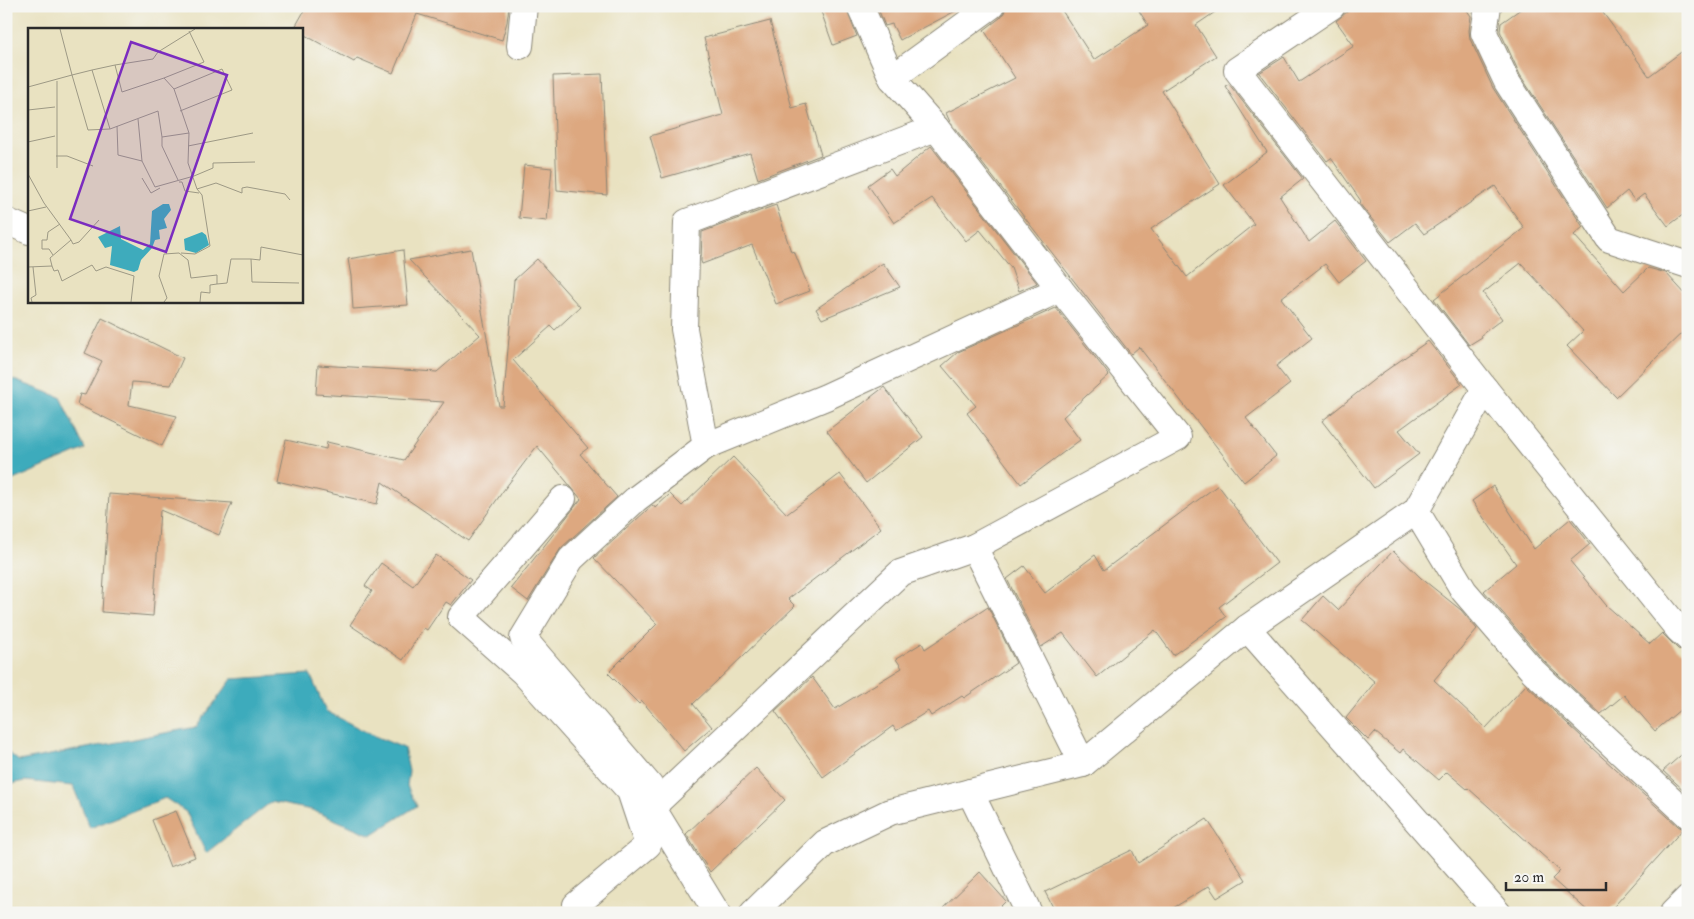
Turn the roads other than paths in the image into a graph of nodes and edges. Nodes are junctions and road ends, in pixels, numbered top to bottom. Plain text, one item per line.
1 (524, 6) edge
2 (860, 6) edge
3 (991, 6) edge
4 (1332, 6) edge
5 (1488, 6) edge
6 (520, 46) dead end
7 (892, 78) junction
8 (936, 128) junction
9 (6, 221) edge
10 (28, 231) edge
11 (1688, 265) edge
12 (1060, 289) junction
13 (1485, 389) junction
14 (706, 446) junction
15 (563, 498) dead end
16 (1416, 510) junction
17 (974, 547) junction
18 (1246, 628) junction
19 (1688, 638) edge
20 (1082, 764) junction
21 (970, 792) junction
22 (652, 807) junction
23 (1688, 815) edge
24 (1688, 898) edge
25 (577, 913) edge
26 (716, 913) edge
27 (753, 913) edge
28 (1028, 913) edge
29 (1498, 913) edge
30 (1673, 913) edge

1 - 6 street
2 - 7 street
3 - 7 street
4 - 13 street
5 - 11 street
7 - 8 street
8 - 12 street
8 - 14 street
9 - 10 street
12 - 14 street
12 - 17 street
13 - 16 street
13 - 19 street
14 - 22 street
15 - 25 street
16 - 18 street
16 - 23 street
17 - 20 street
17 - 22 street
18 - 20 street
18 - 29 street
20 - 21 street
21 - 27 street
21 - 28 street
22 - 26 street
24 - 30 street

